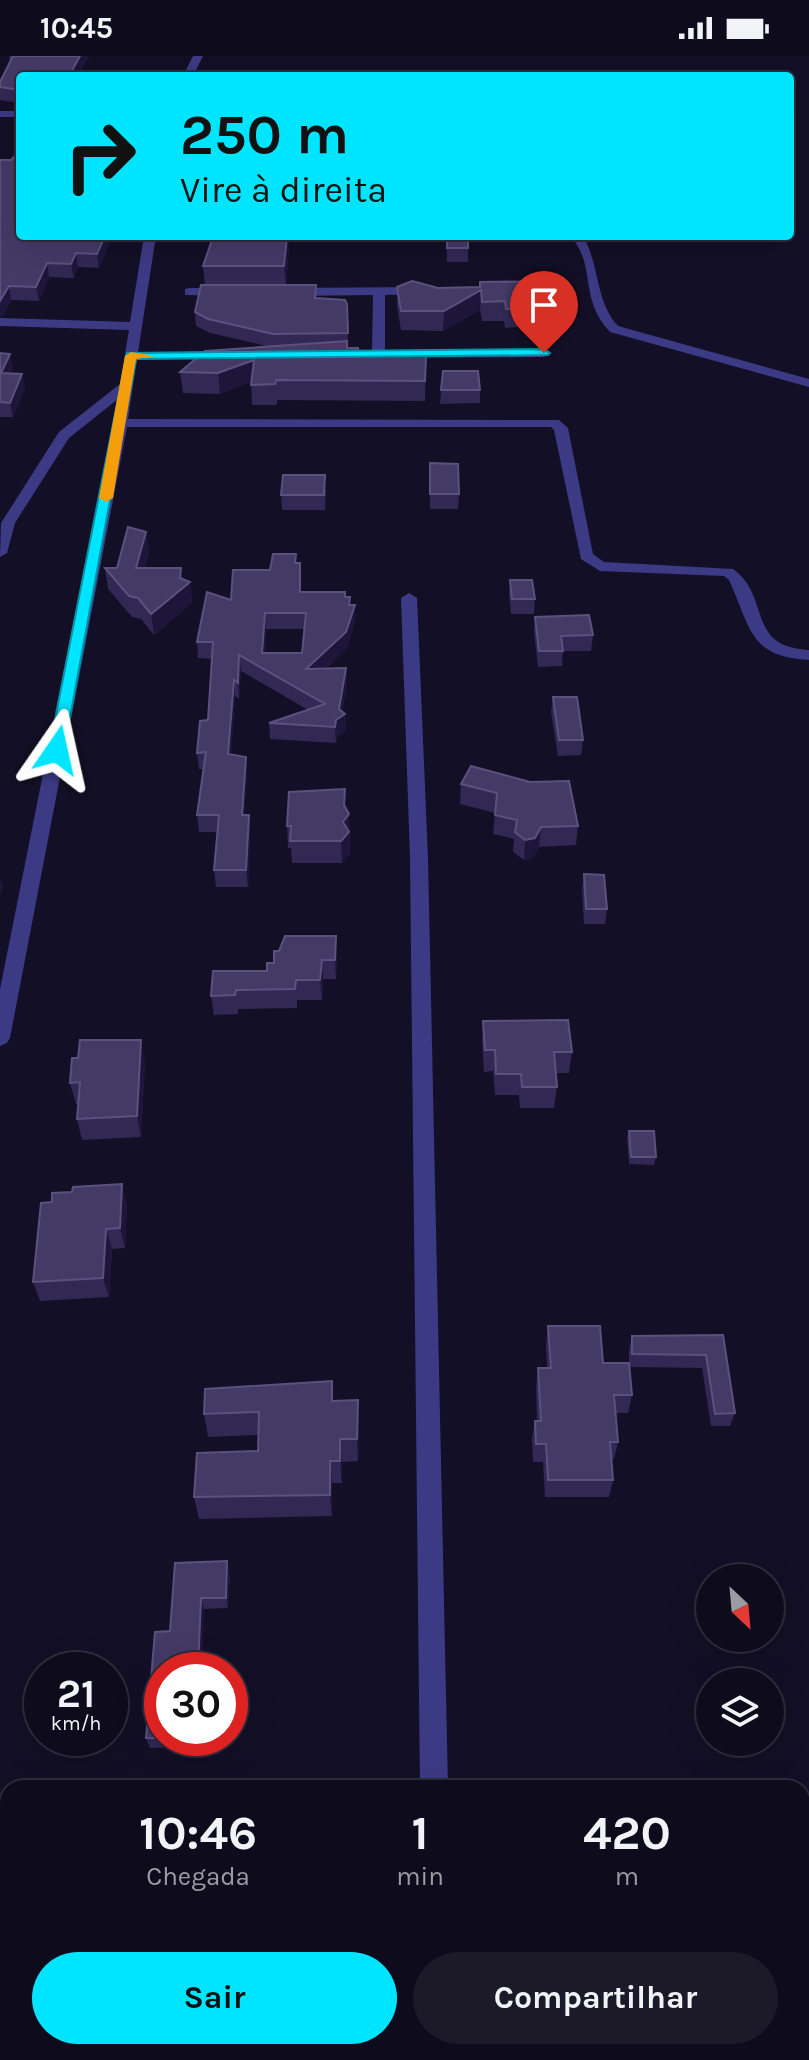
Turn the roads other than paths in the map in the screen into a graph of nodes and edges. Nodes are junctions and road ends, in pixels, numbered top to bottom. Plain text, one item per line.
1 (149, 240) edge
2 (578, 240) edge
3 (379, 291) junction
4 (438, 291) edge
5 (189, 292) dead end
6 (237, 292) edge
7 (268, 292) edge
8 (0, 322) edge
9 (136, 326) junction
10 (544, 353) dead end
11 (317, 354) edge
12 (378, 354) junction
13 (239, 355) edge
14 (131, 356) junction
15 (809, 383) edge
16 (127, 385) junction
17 (121, 423) junction
18 (4, 523) edge
19 (0, 553) edge
20 (409, 598) dead end
21 (809, 655) edge
22 (0, 1038) edge
23 (434, 1780) edge

1 - 9 street
2 - 15 street
3 - 4 street
3 - 7 street
3 - 12 street
5 - 6 street
8 - 9 street
9 - 14 street
10 - 12 street
11 - 12 street
13 - 14 street
14 - 16 street
16 - 17 street
16 - 18 street
17 - 21 street
17 - 22 street
18 - 19 street
20 - 23 street

